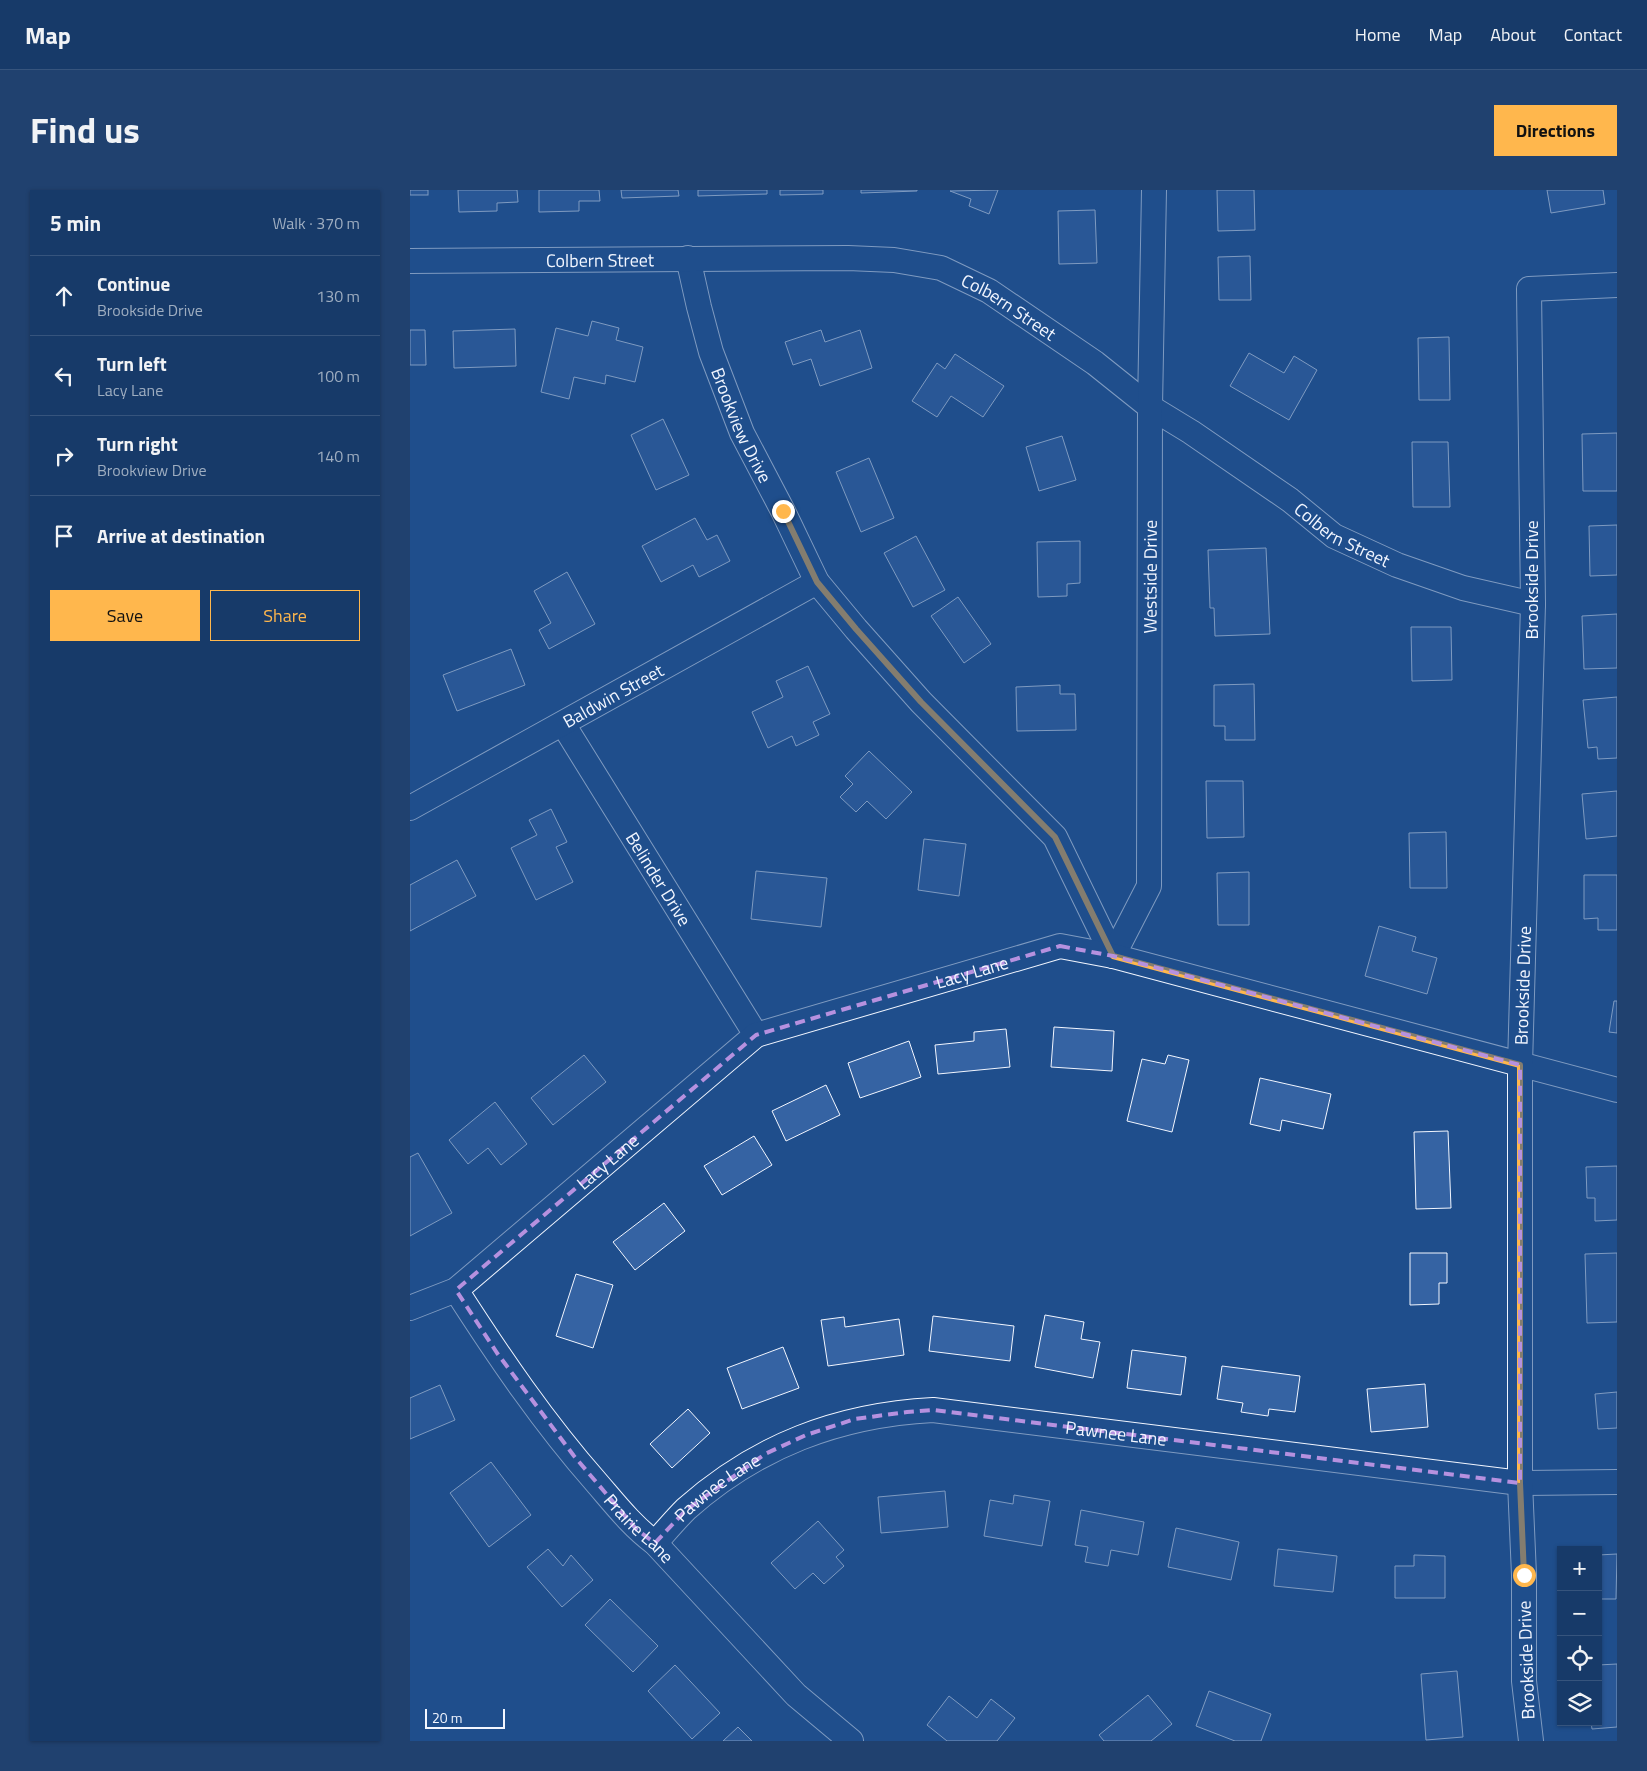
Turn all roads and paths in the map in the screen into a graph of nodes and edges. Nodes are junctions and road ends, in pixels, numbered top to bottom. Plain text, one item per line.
1 (1154, 190) edge
2 (688, 258) junction
3 (410, 261) edge
4 (1617, 285) edge
5 (1150, 408) junction
6 (817, 582) junction
7 (1533, 604) junction
8 (562, 724) junction
9 (410, 808) edge
10 (1113, 956) junction
11 (756, 1035) junction
12 (1520, 1065) junction
13 (1617, 1090) edge
14 (456, 1290) junction
15 (410, 1308) edge
16 (1617, 1482) edge
17 (1520, 1483) junction
18 (655, 1543) junction
19 (851, 1741) edge
20 (1531, 1741) edge

1 - 5 street, Westside Drive
2 - 3 street, Colbern Street
2 - 5 street, Colbern Street
2 - 6 street, Brookview Drive
4 - 7 street, Brookside Drive
5 - 7 street, Colbern Street
5 - 10 street, Westside Drive
6 - 8 street, Baldwin Street
6 - 10 street, Brookview Drive
7 - 12 street, Brookside Drive
8 - 9 street, Baldwin Street
8 - 11 street, Belinder Drive
10 - 11 street, Lacy Lane
10 - 12 street, Lacy Lane
11 - 14 street, Lacy Lane
12 - 13 street, Lacy Lane
12 - 17 street, Brookside Drive
14 - 15 street, Lacy Lane
14 - 18 street, Prairie Lane
16 - 17 street, Pawnee Lane
17 - 18 street, Pawnee Lane
17 - 20 street, Brookside Drive
18 - 19 street, Prairie Lane

